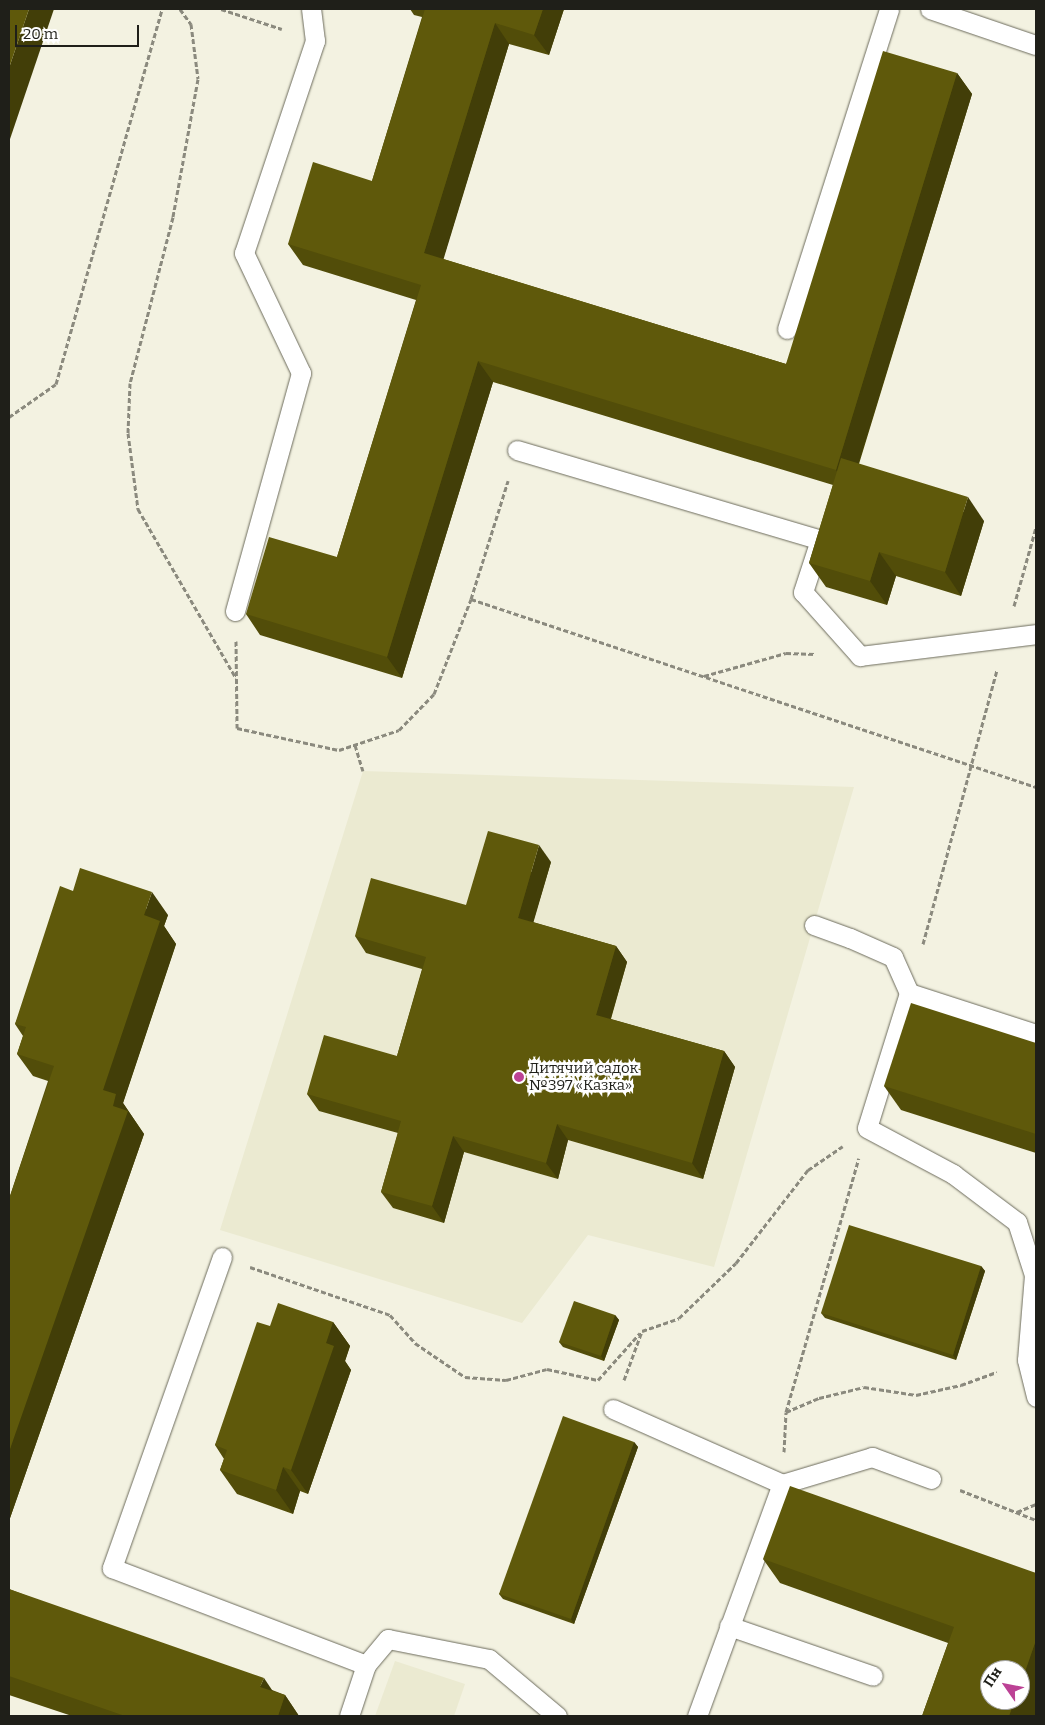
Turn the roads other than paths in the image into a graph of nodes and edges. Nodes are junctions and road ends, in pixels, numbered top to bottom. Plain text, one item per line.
1 (311, 9) edge
2 (889, 9) edge
3 (930, 9) edge
4 (1036, 45) edge
5 (787, 329) dead end
6 (517, 450) road end
7 (236, 611) road end
8 (1036, 634) edge
9 (814, 925) dead end
10 (910, 993) junction
11 (1036, 1034) edge
12 (222, 1258) road end
13 (1036, 1397) edge
14 (613, 1409) road end
15 (931, 1479) road end
16 (782, 1484) junction
17 (729, 1626) junction
18 (366, 1665) junction
19 (873, 1676) dead end
20 (349, 1716) edge
21 (558, 1716) edge
22 (697, 1716) edge

1 - 7 lane
2 - 5 lane
3 - 4 lane
6 - 8 lane
9 - 10 lane
10 - 11 lane
10 - 13 lane
12 - 18 lane
14 - 16 lane
15 - 16 lane
16 - 17 lane
17 - 19 lane
17 - 22 lane
18 - 20 lane
18 - 21 lane

